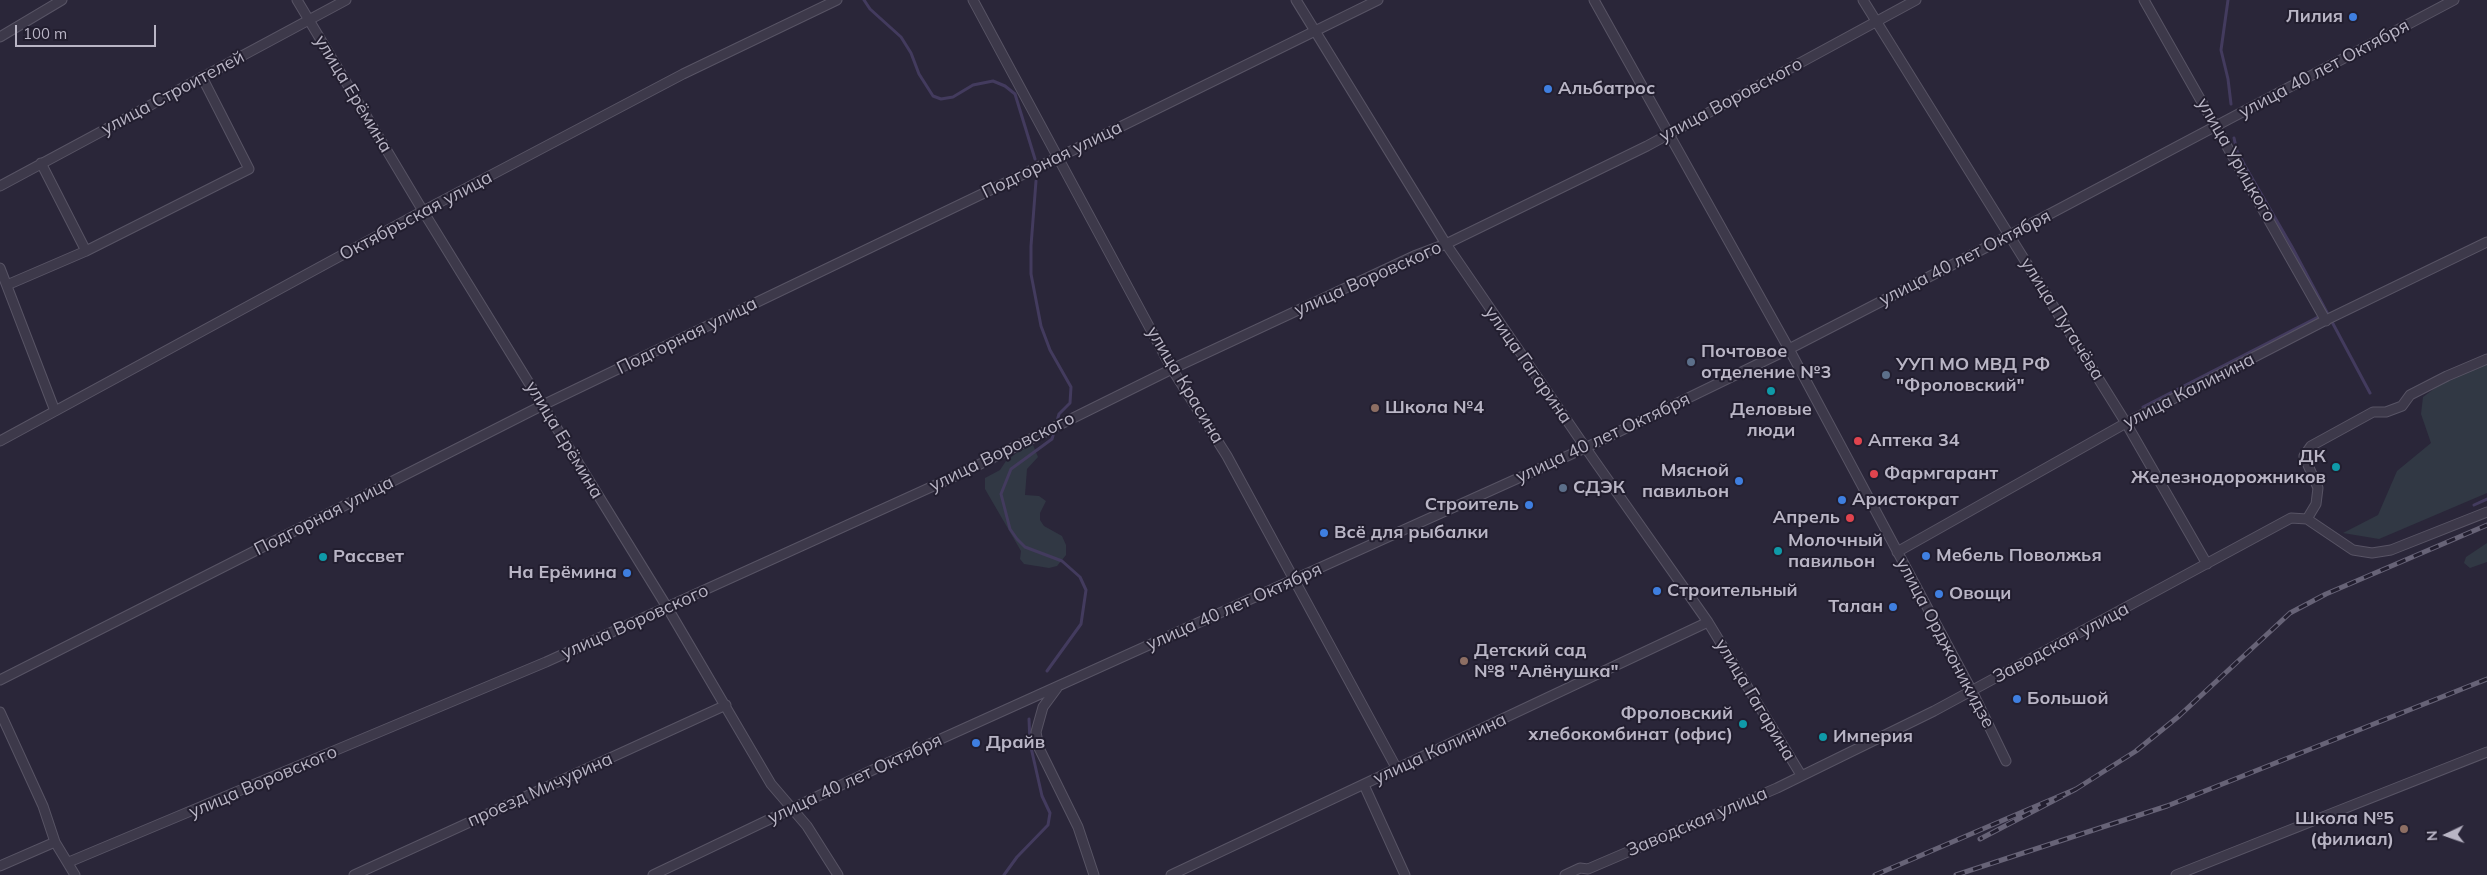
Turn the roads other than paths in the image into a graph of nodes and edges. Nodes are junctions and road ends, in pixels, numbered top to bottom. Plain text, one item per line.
1 (62, 0) edge
2 (296, 0) edge
3 (346, 0) edge
4 (837, 0) edge
5 (973, 0) edge
6 (1296, 0) edge
7 (1378, 0) edge
8 (1594, 0) edge
9 (1863, 0) edge
10 (1916, 0) edge
11 (2144, 0) edge
12 (2454, 0) edge
13 (309, 21) junction
14 (1875, 22) junction
15 (1315, 32) junction
16 (0, 37) edge
17 (202, 76) junction
18 (2216, 126) junction
19 (1669, 133) junction
20 (1059, 157) junction
21 (41, 163) junction
22 (0, 186) edge
23 (423, 211) junction
24 (2010, 235) junction
25 (2487, 242) edge
26 (1446, 244) junction
27 (86, 251) junction
28 (0, 268) edge
29 (7, 285) junction
30 (2326, 320) junction
31 (1789, 348) junction
32 (2487, 359) edge
33 (1172, 369) junction
34 (543, 405) junction
35 (55, 410) junction
36 (2126, 423) junction
37 (0, 441) edge
38 (1585, 448) junction
39 (2487, 512) edge
40 (2307, 519) junction
41 (1897, 552) junction
42 (2207, 564) junction
43 (1293, 580) junction
44 (667, 607) junction
45 (1708, 622) junction
46 (0, 680) edge
47 (1059, 686) junction
48 (1972, 691) junction
49 (726, 705) junction
50 (0, 712) edge
51 (2487, 752) edge
52 (2006, 761) dead end
53 (1398, 769) junction
54 (1801, 776) junction
55 (1364, 785) junction
56 (792, 807) junction
57 (55, 842) junction
58 (69, 862) junction
59 (0, 866) edge
60 (75, 875) edge
61 (354, 875) edge
62 (653, 875) edge
63 (838, 875) edge
64 (1094, 875) edge
65 (1171, 875) edge
66 (1405, 875) edge
67 (1565, 875) edge
68 (2176, 875) edge

1 - 16 street
2 - 13 street, улица Ерёмина
3 - 13 street, улица Строителей
4 - 23 street, Октябрьская улица
5 - 20 street, улица Красина
6 - 15 street, улица Гагарина
7 - 15 street, Подгорная улица
8 - 19 street, улица Орджоникидзе
9 - 14 street, улица Пугачёва
10 - 14 street, улица Воровского
11 - 18 street, улица Урицкого
12 - 18 street, улица 40 лет Октября
13 - 17 street, улица Строителей
13 - 23 street, улица Ерёмина
14 - 19 street, улица Воровского
14 - 24 street, улица Пугачёва
15 - 20 street, Подгорная улица
15 - 26 street, улица Гагарина
17 - 21 street, улица Строителей
17 - 27 street
18 - 24 street, улица 40 лет Октября
18 - 30 street, улица Урицкого
19 - 26 street, улица Воровского
19 - 31 street, улица Орджоникидзе
20 - 33 street, улица Красина
20 - 34 street, Подгорная улица
21 - 22 street, улица Строителей
21 - 27 street
23 - 34 street, улица Ерёмина
23 - 35 street, Октябрьская улица
24 - 31 street, улица 40 лет Октября
24 - 36 street, улица Пугачёва
25 - 30 street, улица Калинина
26 - 33 street, улица Воровского
26 - 38 street, улица Гагарина
27 - 29 street
28 - 29 street
29 - 35 street
30 - 36 street, улица Калинина
31 - 38 street, улица 40 лет Октября
31 - 41 street, улица Орджоникидзе
32 - 40 street
33 - 43 street, улица Красина
33 - 44 street, улица Воровского
34 - 44 street, улица Ерёмина
34 - 46 street, Подгорная улица
35 - 37 street, Октябрьская улица
36 - 41 street, улица Калинина
36 - 42 street, улица Пугачёва
38 - 43 street, улица 40 лет Октября
38 - 45 street, улица Гагарина
39 - 40 street
40 - 42 street, Заводская улица
41 - 48 street, улица Орджоникидзе
42 - 48 street, Заводская улица
43 - 47 street, улица 40 лет Октября
43 - 53 street, улица Красина
44 - 49 street, улица Ерёмина
44 - 58 street, улица Воровского
45 - 53 street, улица Калинина
45 - 54 street, улица Гагарина
47 - 56 street, улица 40 лет Октября
47 - 64 street, улица 40 лет Октября
48 - 52 street, улица Орджоникидзе
48 - 54 street, Заводская улица
49 - 56 street, улица Ерёмина
49 - 61 street, проезд Мичурина
50 - 57 street
51 - 68 street
53 - 55 street, улица Калинина
54 - 67 street, Заводская улица
55 - 65 street, улица Калинина
55 - 66 street
56 - 62 street, улица 40 лет Октября
56 - 63 street, улица Ерёмина
57 - 58 street
57 - 59 street
58 - 60 street

